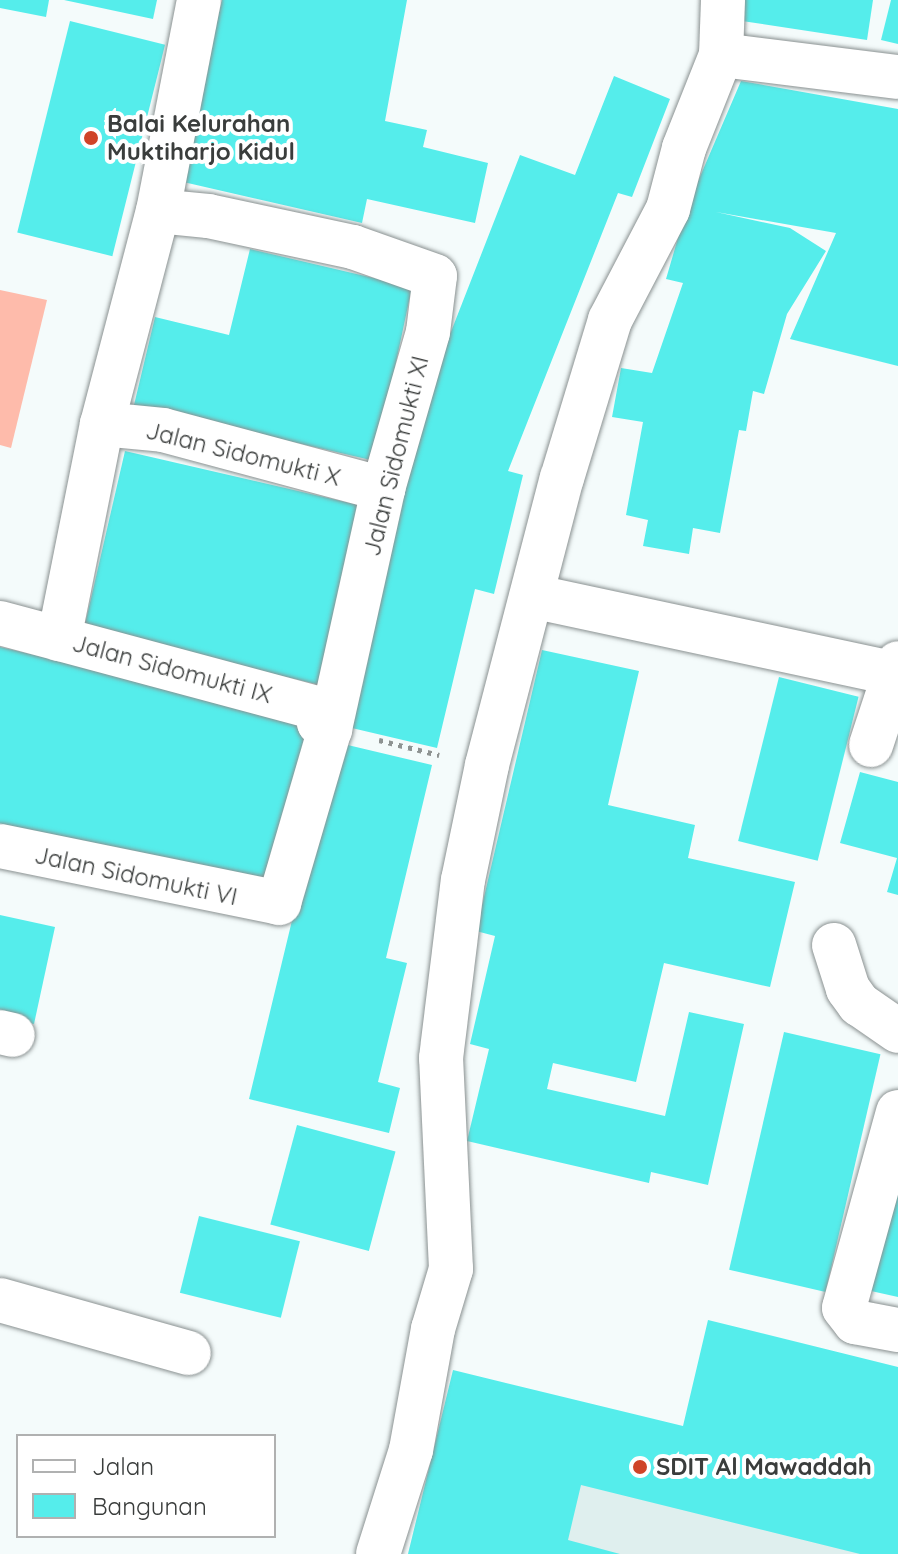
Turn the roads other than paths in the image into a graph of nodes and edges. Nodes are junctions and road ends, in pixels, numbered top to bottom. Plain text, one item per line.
1 (199, 0) edge
2 (723, 0) edge
3 (721, 55) junction
4 (898, 77) edge
5 (158, 211) junction
6 (102, 424) junction
7 (383, 489) junction
8 (532, 596) junction
9 (0, 623) edge
10 (59, 639) junction
11 (897, 669) edge
12 (330, 729) junction
13 (871, 745) dead end
14 (0, 846) edge
15 (272, 905) joint
16 (834, 945) dead end
17 (898, 1031) edge
18 (898, 1112) edge
19 (0, 1300) edge
20 (898, 1330) edge
21 (189, 1353) dead end
22 (378, 1554) edge

1 - 5 street
2 - 3 street
3 - 4 street
3 - 8 street
5 - 6 street
5 - 7 street, Jalan Sidomukti XI
6 - 7 street, Jalan Sidomukti X
6 - 10 street
7 - 12 street, Jalan Sidomukti XI
8 - 11 street
8 - 22 street
9 - 10 street, Jalan Sidomukti IX
10 - 12 street, Jalan Sidomukti IX
11 - 13 street
12 - 15 street, Jalan Sidomukti XI
14 - 15 street, Jalan Sidomukti VI
16 - 17 street
18 - 20 street
19 - 21 street

